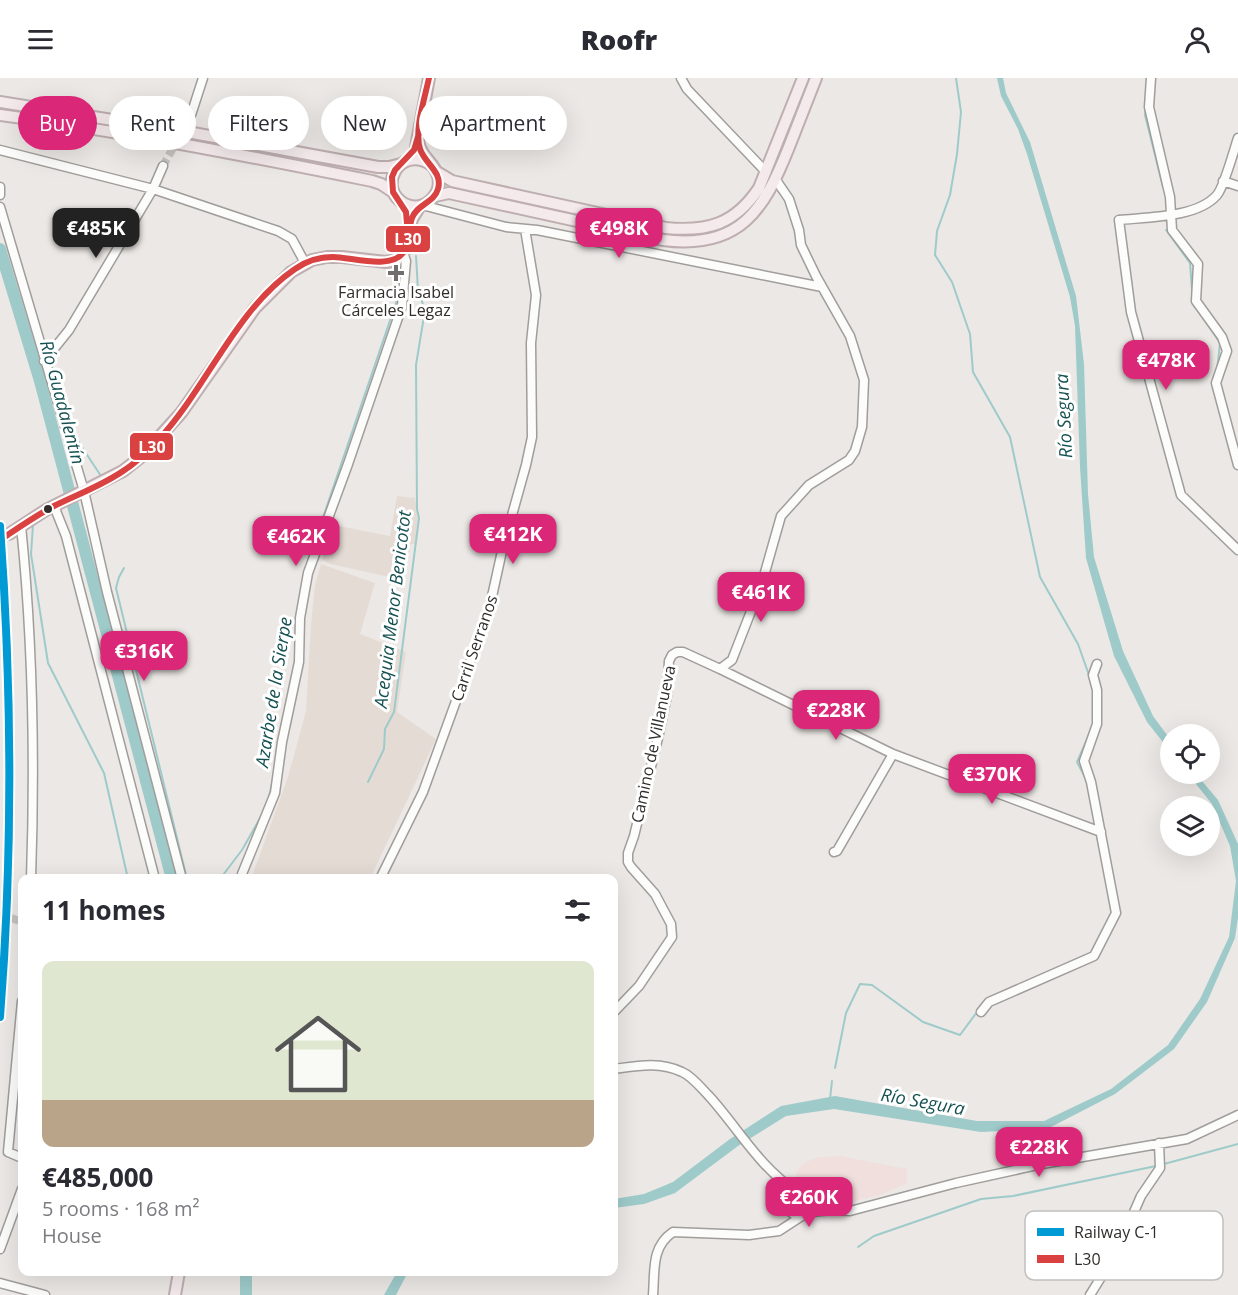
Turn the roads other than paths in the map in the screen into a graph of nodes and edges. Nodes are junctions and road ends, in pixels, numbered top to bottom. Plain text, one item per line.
1 (203, 78) edge
2 (429, 78) edge
3 (681, 78) edge
4 (803, 78) edge
5 (816, 78) edge
6 (1151, 78) edge
7 (196, 100) edge
8 (0, 102) edge
9 (0, 115) edge
10 (1238, 138) edge
11 (418, 140) junction
12 (0, 150) edge
13 (403, 163) junction
14 (163, 166) tunnel mouth
15 (433, 168) junction
16 (766, 172) junction
17 (776, 180) junction
18 (1223, 181) junction
19 (1238, 186) edge
20 (0, 187) edge
21 (153, 189) junction
22 (0, 195) edge
23 (397, 196) junction
24 (435, 196) junction
25 (421, 206) junction
26 (0, 207) edge
27 (1170, 215) junction
28 (525, 228) junction
29 (408, 231) junction
30 (403, 253) junction
31 (305, 263) junction
32 (822, 287) junction
33 (44, 361) junction
34 (1238, 465) edge
35 (82, 492) junction
36 (57, 505) junction
37 (21, 526) junction
38 (9, 534) tunnel mouth
39 (1238, 550) edge
40 (1097, 664) dead end
41 (720, 669) junction
42 (893, 754) junction
43 (1101, 832) junction
44 (834, 852) dead end
45 (31, 874) edge
46 (154, 874) edge
47 (181, 874) edge
48 (242, 874) edge
49 (382, 874) edge
50 (618, 1008) edge
51 (981, 1012) dead end
52 (18, 1044) edge
53 (618, 1068) edge
54 (1238, 1115) edge
55 (1159, 1143) junction
56 (18, 1156) edge
57 (778, 1180) junction
58 (796, 1191) junction
59 (18, 1200) edge
60 (787, 1200) junction
61 (812, 1200) junction
62 (833, 1210) junction
63 (1134, 1211) edge
64 (790, 1212) junction
65 (806, 1214) junction
66 (779, 1232) junction
67 (0, 1249) edge
68 (178, 1276) edge
69 (1099, 1280) edge
70 (1, 1285) edge
71 (45, 1295) edge
72 (175, 1295) edge
73 (653, 1295) edge
74 (1090, 1295) edge

1 - 7 street
2 - 11 main road
3 - 16 street
4 - 16 main road
5 - 17 main road
6 - 27 street
8 - 13 main road
9 - 23 main road
10 - 18 street
11 - 13 main road
11 - 15 main road
12 - 21 street
13 - 15 main road
13 - 23 main road
14 - 21 street
15 - 16 main road
15 - 24 main road
17 - 24 main road
17 - 32 street
18 - 19 street
18 - 27 street
20 - 22 street
21 - 31 street
21 - 33 street
23 - 25 main road
23 - 29 main road
24 - 25 main road
25 - 28 street
25 - 29 main road
26 - 33 street
27 - 34 street
27 - 39 street
28 - 32 street
28 - 49 street, Carril Serranos
29 - 30 main road
30 - 31 main road
30 - 48 street
31 - 35 main road
32 - 41 street
33 - 35 street
35 - 36 main road
35 - 47 street
36 - 37 main road
36 - 46 street
37 - 38 main road
37 - 45 street
40 - 43 street
41 - 42 street
41 - 50 street, Camino de Villanueva
42 - 43 street
42 - 44 street
43 - 51 street
52 - 56 street
53 - 57 street
54 - 55 street
55 - 62 street
55 - 63 street
57 - 58 street
57 - 60 street
58 - 60 street
58 - 61 street
59 - 67 street
60 - 64 street
61 - 62 street
61 - 65 street
62 - 65 street
64 - 65 street
64 - 66 street
65 - 66 street
66 - 73 street
68 - 72 main road
69 - 74 street
70 - 71 street

